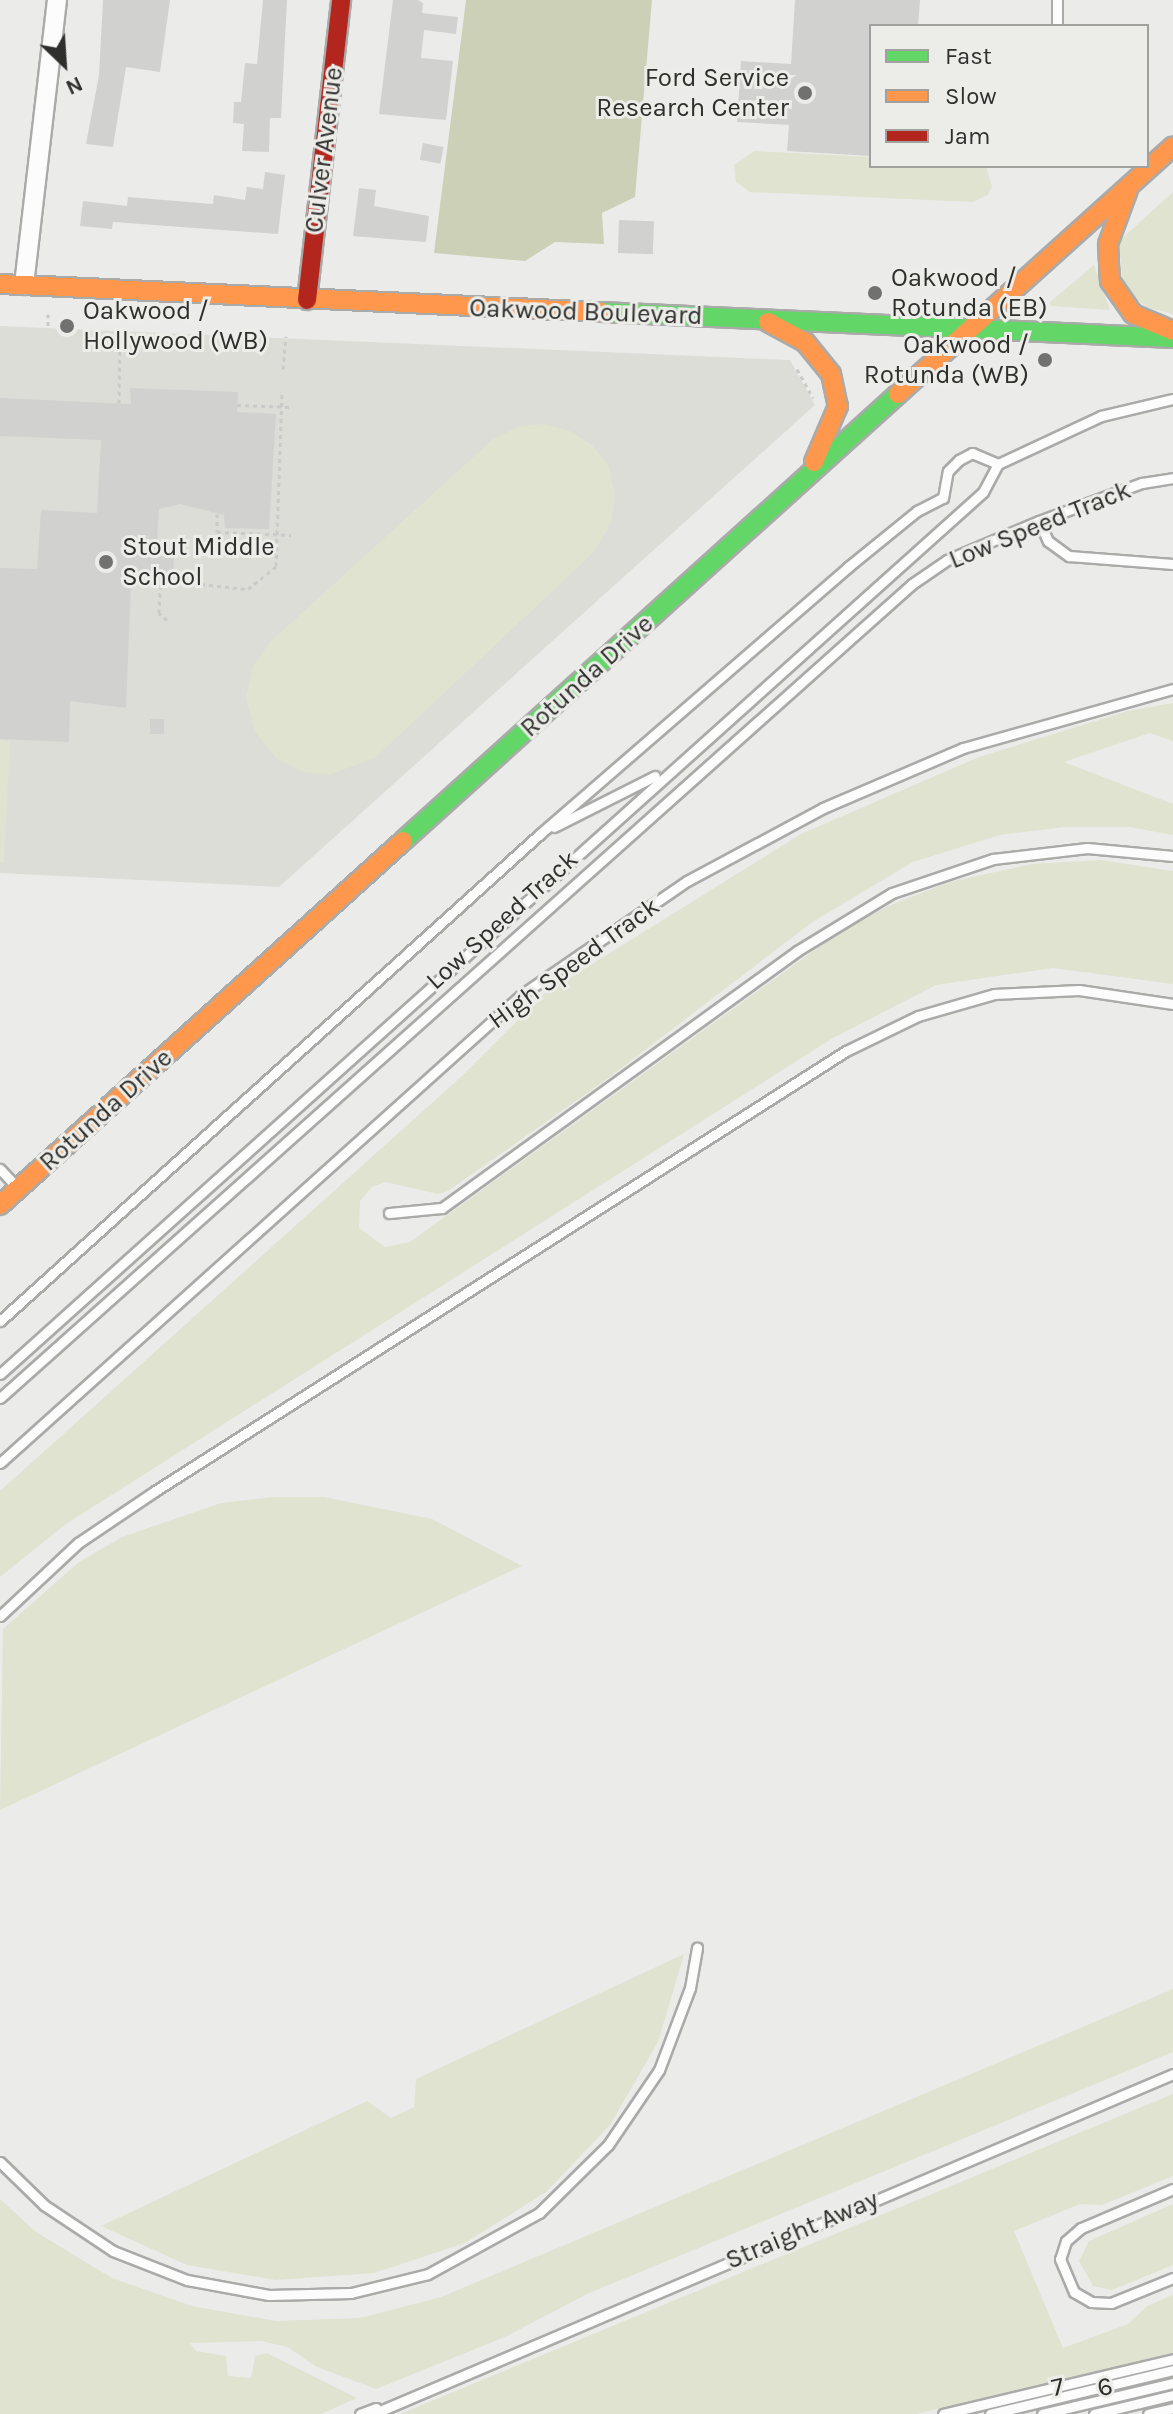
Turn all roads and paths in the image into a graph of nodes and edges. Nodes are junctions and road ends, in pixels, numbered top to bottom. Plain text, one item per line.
1 (57, 0) edge
2 (341, 0) edge
3 (1057, 0) edge
4 (1057, 24) edge
5 (1173, 146) edge
6 (1149, 168) edge
7 (1149, 168) edge
8 (1129, 186) junction
9 (0, 284) edge
10 (24, 285) junction
11 (307, 300) junction
12 (48, 314) dead end
13 (761, 319) junction
14 (973, 325) junction
15 (48, 326) dead end
16 (120, 329) dead end
17 (1173, 331) edge
18 (286, 336) dead end
19 (1173, 338) edge
20 (791, 359) dead end
21 (283, 369) dead end
22 (282, 394) dead end
23 (1173, 399) edge
24 (119, 403) dead end
25 (816, 404) dead end
26 (237, 405) dead end
27 (282, 407) junction
28 (291, 407) dead end
29 (998, 464) junction
30 (1173, 478) edge
31 (805, 479) junction
32 (217, 514) dead end
33 (1039, 521) junction
34 (276, 534) junction
35 (291, 535) dead end
36 (1173, 564) edge
37 (167, 620) dead end
38 (1173, 689) edge
39 (668, 769) junction
40 (540, 834) junction
41 (1173, 856) edge
42 (1173, 1004) edge
43 (0, 1169) edge
44 (18, 1189) junction
45 (0, 1205) edge
46 (389, 1213) dead end
47 (0, 1321) edge
48 (0, 1374) edge
49 (0, 1398) edge
50 (0, 1463) edge
51 (0, 1616) edge
52 (697, 1948) dead end
53 (1173, 2074) edge
54 (0, 2162) edge
55 (1173, 2189) edge
56 (1173, 2278) edge
57 (1173, 2359) edge
58 (1173, 2370) edge
59 (1173, 2383) edge
60 (432, 2389) junction
61 (1173, 2395) edge
62 (1173, 2408) edge
63 (360, 2414) edge
64 (373, 2414) edge
65 (943, 2414) edge
66 (990, 2414) edge
67 (1042, 2414) edge
68 (1094, 2414) edge
69 (1148, 2414) edge

1 - 10 street
2 - 11 main road, Culver Avenue
3 - 4 lane
5 - 7 main road, Rotunda Drive
6 - 8 main road, Rotunda Drive
8 - 14 main road, Rotunda Drive
8 - 17 main road
9 - 10 main road, Oakwood Boulevard
10 - 11 main road, Oakwood Boulevard
11 - 13 main road, Oakwood Boulevard
12 - 15 path
13 - 14 main road, Oakwood Boulevard
13 - 31 main road
14 - 19 main road, Oakwood Boulevard
14 - 31 main road, Rotunda Drive
16 - 24 path
18 - 21 path
20 - 25 path
22 - 27 path
23 - 29 lane
26 - 27 path
27 - 28 path
27 - 34 path
29 - 39 lane, Low Speed Track
29 - 40 lane
30 - 33 lane, Low Speed Track
31 - 44 main road, Rotunda Drive
32 - 34 path
33 - 36 lane
33 - 49 lane, Low Speed Track
34 - 35 path
34 - 37 path
38 - 50 lane, High Speed Track
39 - 40 lane
39 - 48 lane, Low Speed Track
40 - 47 lane
41 - 46 lane
42 - 51 lane
43 - 44 lane
44 - 45 main road, Rotunda Drive
52 - 54 lane
53 - 60 lane, Straight Away
55 - 56 lane
57 - 65 lane, 7
58 - 66 lane, 6
59 - 67 lane
60 - 63 lane, Straight Away
60 - 64 lane, Straight Away
61 - 68 lane
62 - 69 lane

